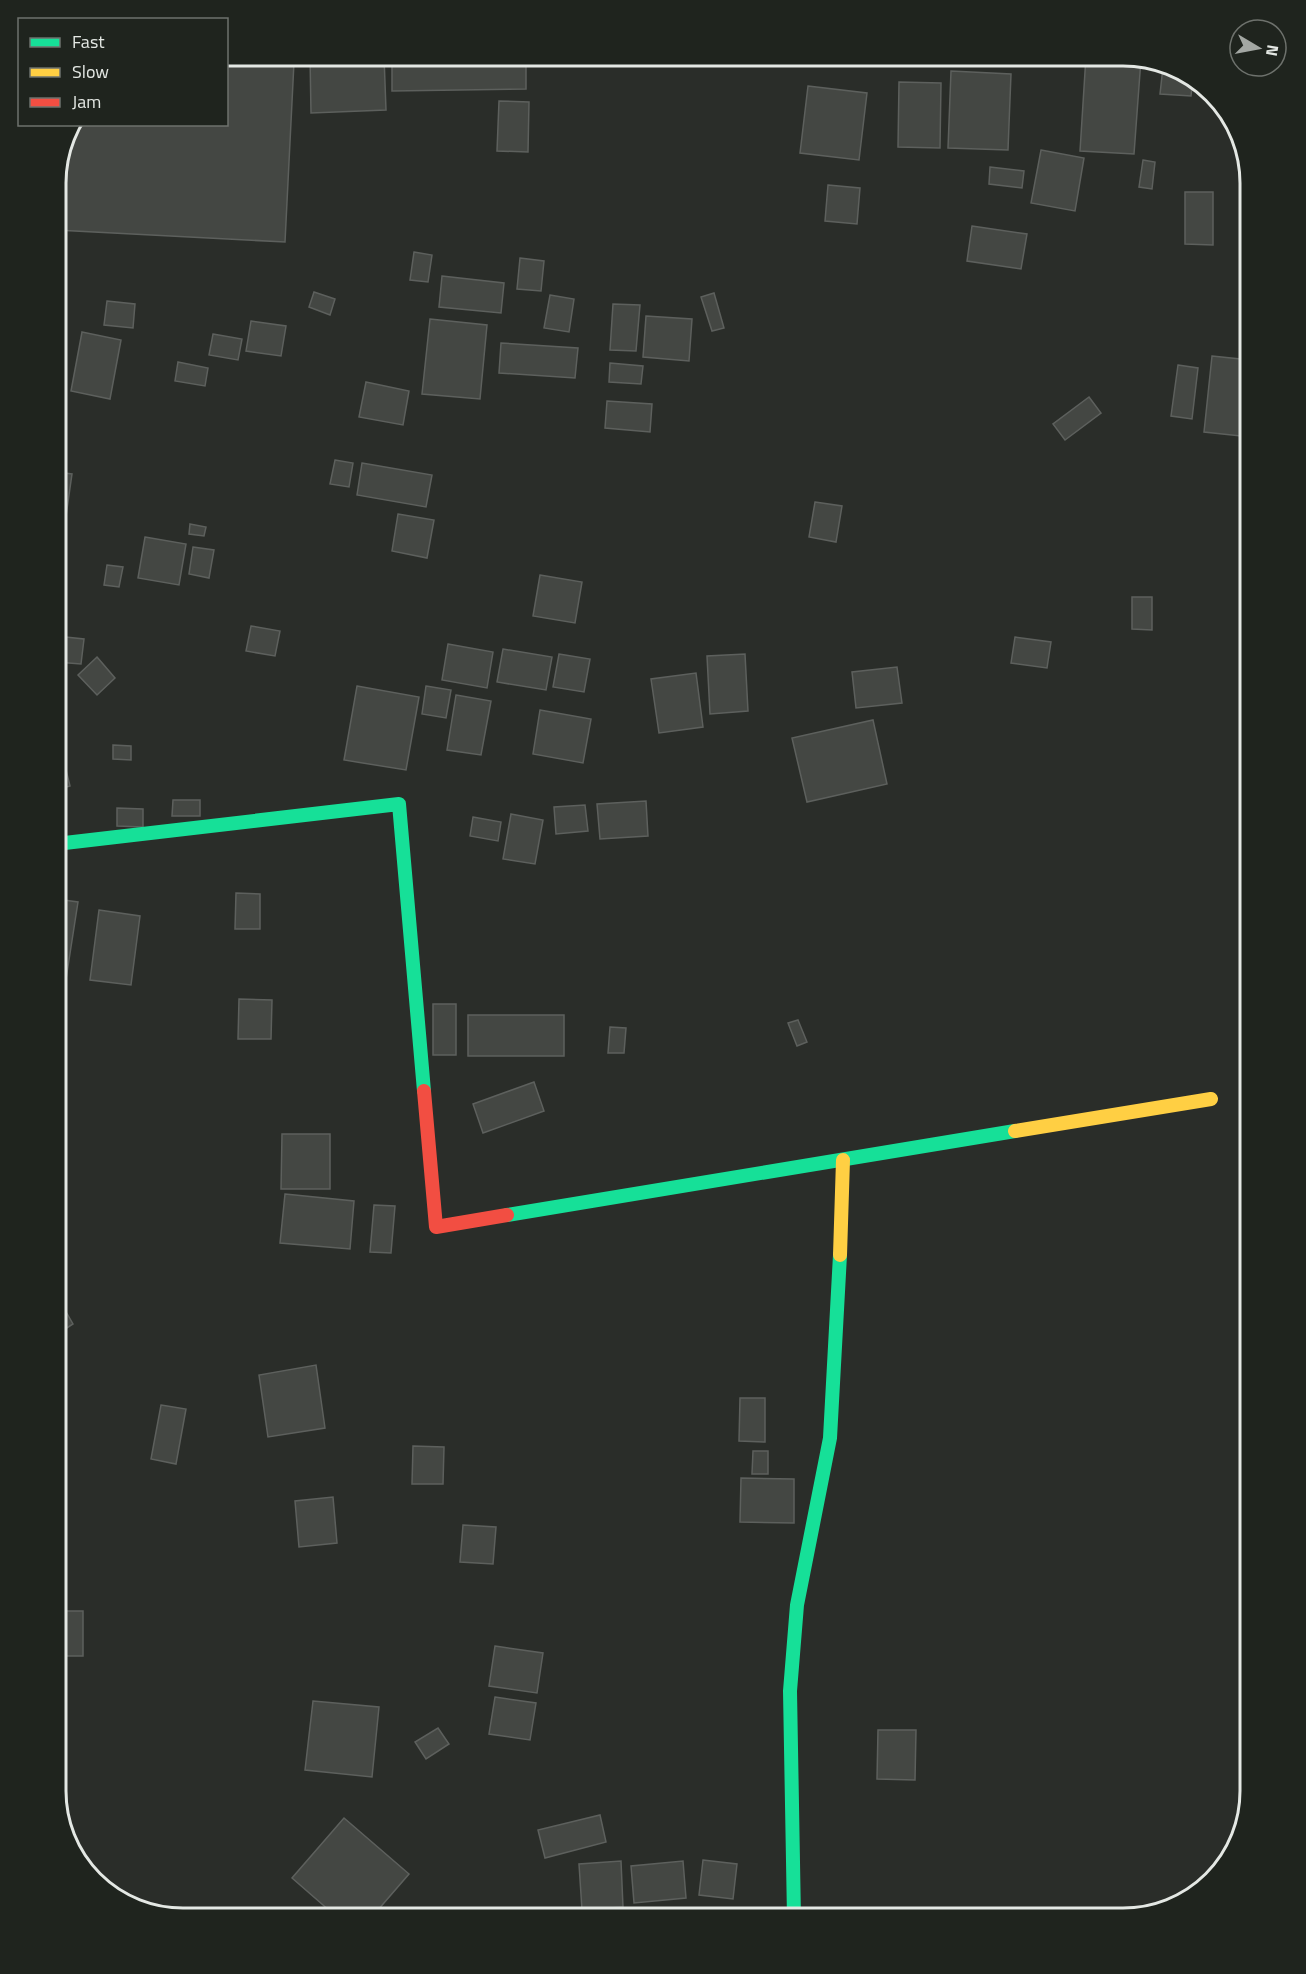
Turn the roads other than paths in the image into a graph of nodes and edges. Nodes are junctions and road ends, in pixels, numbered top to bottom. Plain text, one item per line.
1 (66, 843) edge
2 (1211, 1099) dead end
3 (843, 1160) junction
4 (794, 1908) edge

1 - 3 street
2 - 3 street
3 - 4 street

